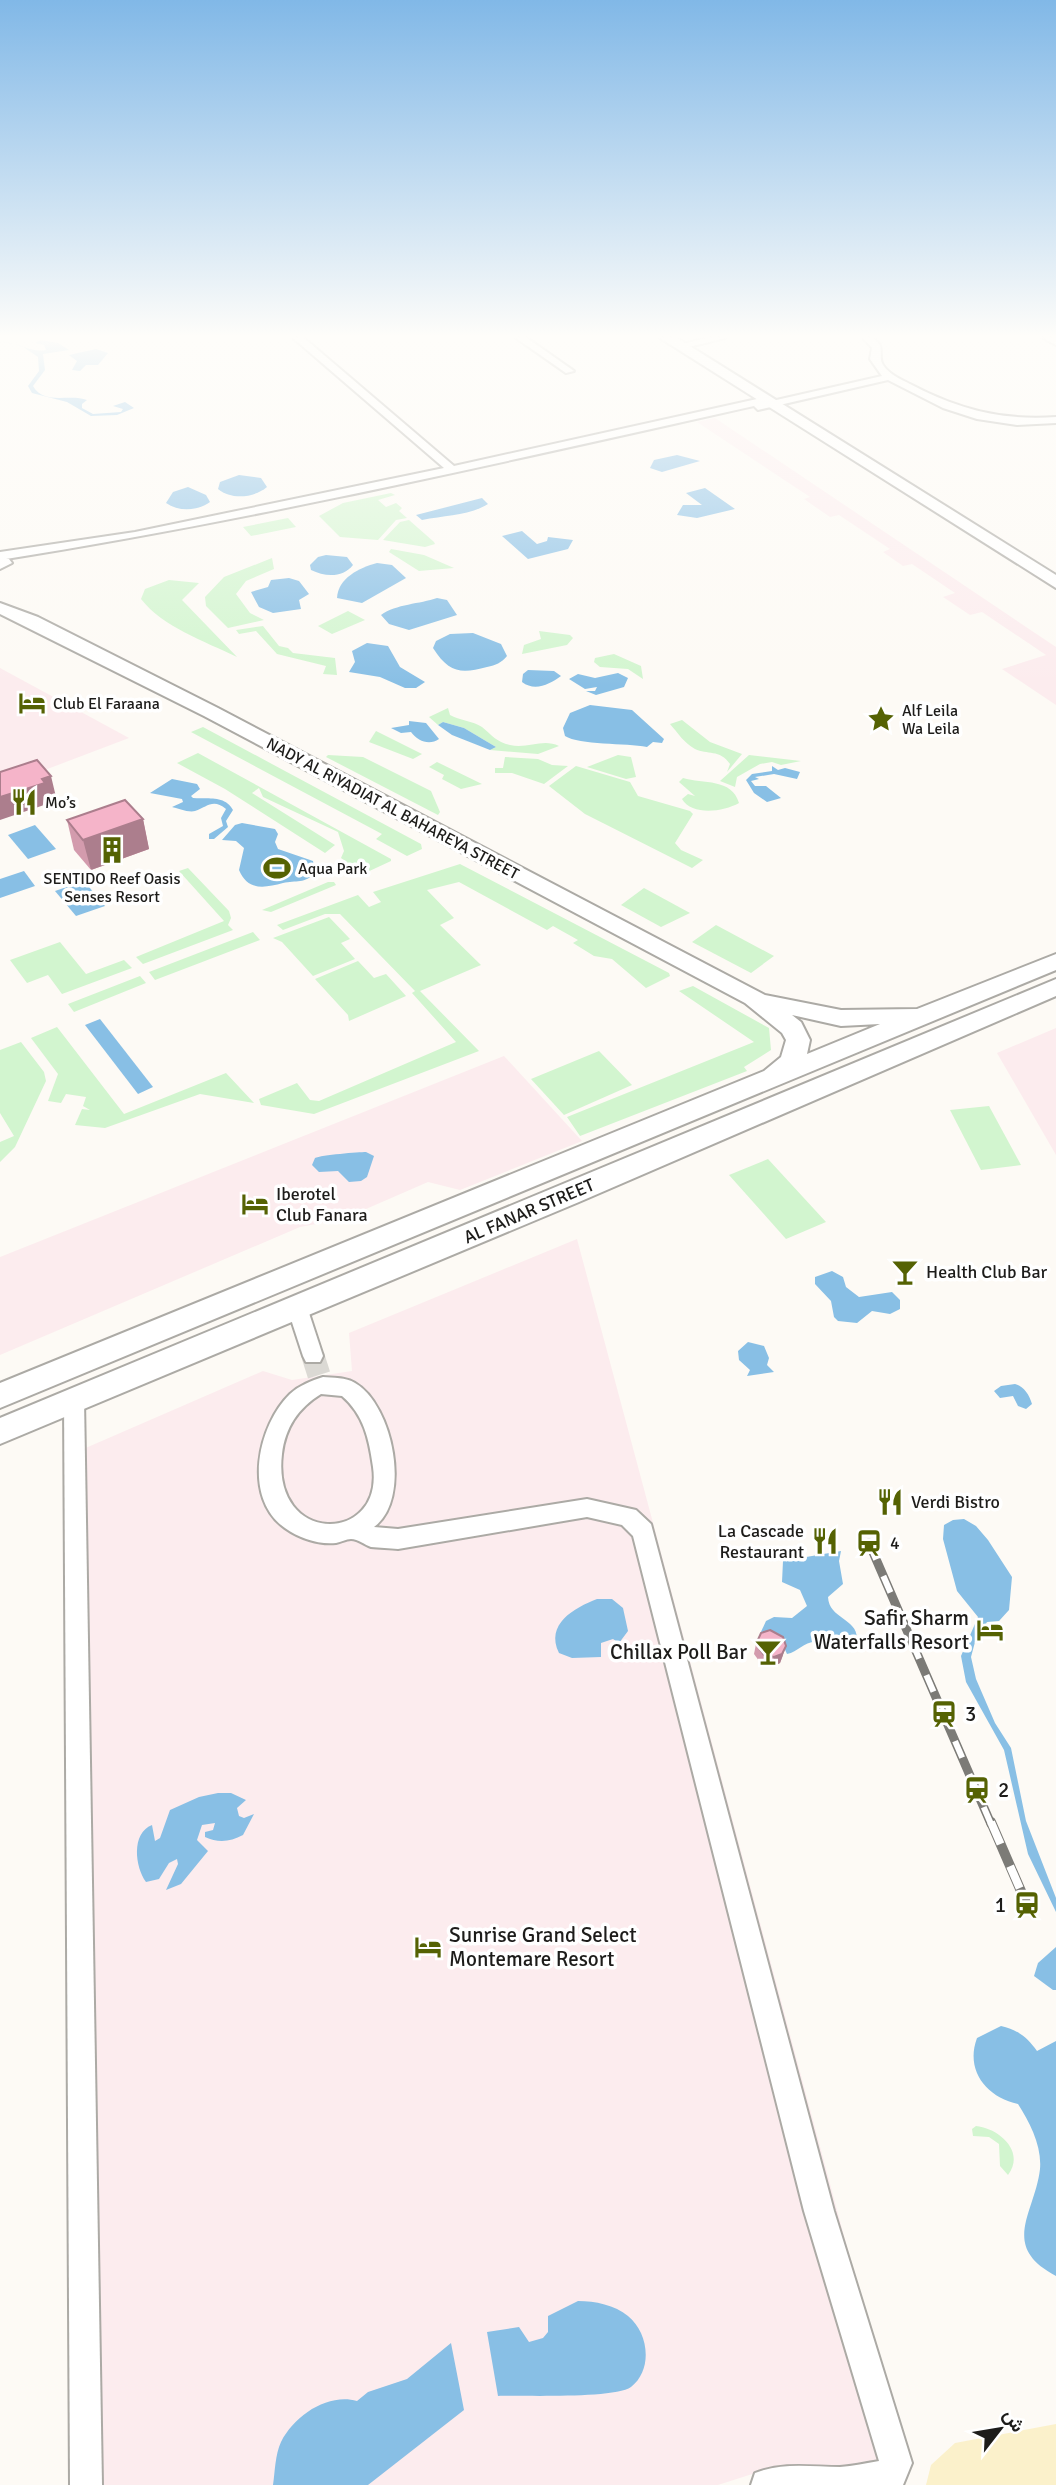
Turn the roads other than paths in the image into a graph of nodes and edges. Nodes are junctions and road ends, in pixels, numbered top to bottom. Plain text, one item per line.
1 (434, 454) edge
2 (527, 454) edge
3 (850, 454) edge
4 (453, 470) junction
5 (1, 562) edge
6 (1056, 583) edge
7 (0, 600) edge
8 (0, 608) edge
9 (32, 621) junction
10 (1056, 961) edge
11 (1056, 987) edge
12 (754, 998) junction
13 (937, 1012) junction
14 (769, 1080) junction
15 (298, 1307) junction
16 (318, 1372) junction
17 (0, 1396) edge
18 (74, 1399) junction
19 (0, 1431) edge
20 (352, 1528) junction
21 (86, 2485) edge
22 (767, 2485) edge

1 - 4 street
2 - 4 street
3 - 6 main road
4 - 5 street
7 - 9 main road, NADY AL RIYADIAT AL BAHAREYA STREET
8 - 9 main road, NADY AL RIYADIAT AL BAHAREYA STREET
9 - 12 main road, NADY AL RIYADIAT AL BAHAREYA STREET
10 - 13 main road, AL FANAR STREET
11 - 15 main road, AL FANAR STREET
12 - 13 main road, NADY AL RIYADIAT AL BAHAREYA STREET
12 - 14 main road, NADY AL RIYADIAT AL BAHAREYA STREET
13 - 14 main road, AL FANAR STREET
14 - 17 main road, AL FANAR STREET
15 - 16 street
15 - 18 main road, AL FANAR STREET
16 - 20 street
16 - 20 street
18 - 19 main road, AL FANAR STREET
18 - 21 street
20 - 22 street

